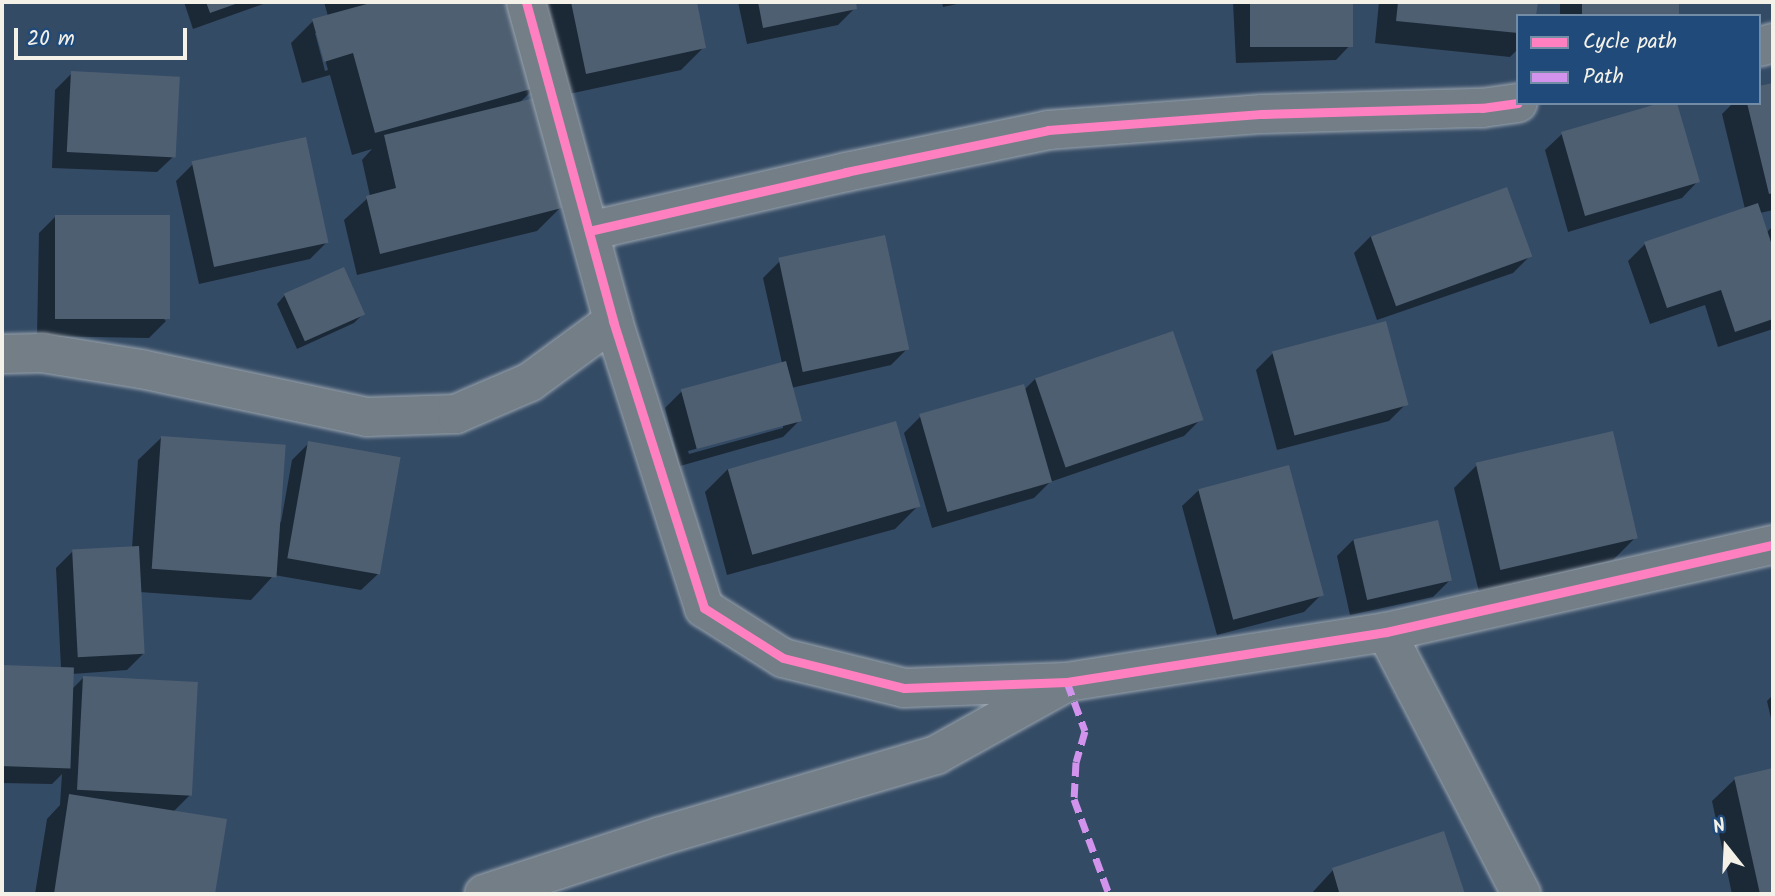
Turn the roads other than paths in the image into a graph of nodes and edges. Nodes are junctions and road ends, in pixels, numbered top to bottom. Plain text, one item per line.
1 (526, 2) edge
2 (1516, 103) edge
3 (589, 231) junction
4 (613, 321) junction
5 (2, 354) edge
6 (1773, 545) edge
7 (1386, 632) junction
8 (1067, 682) junction
9 (484, 894) edge
10 (1521, 894) edge

1 - 3 street
2 - 3 street
3 - 4 street
4 - 5 street
4 - 8 street
6 - 7 street
7 - 8 street
7 - 10 street
8 - 9 street

